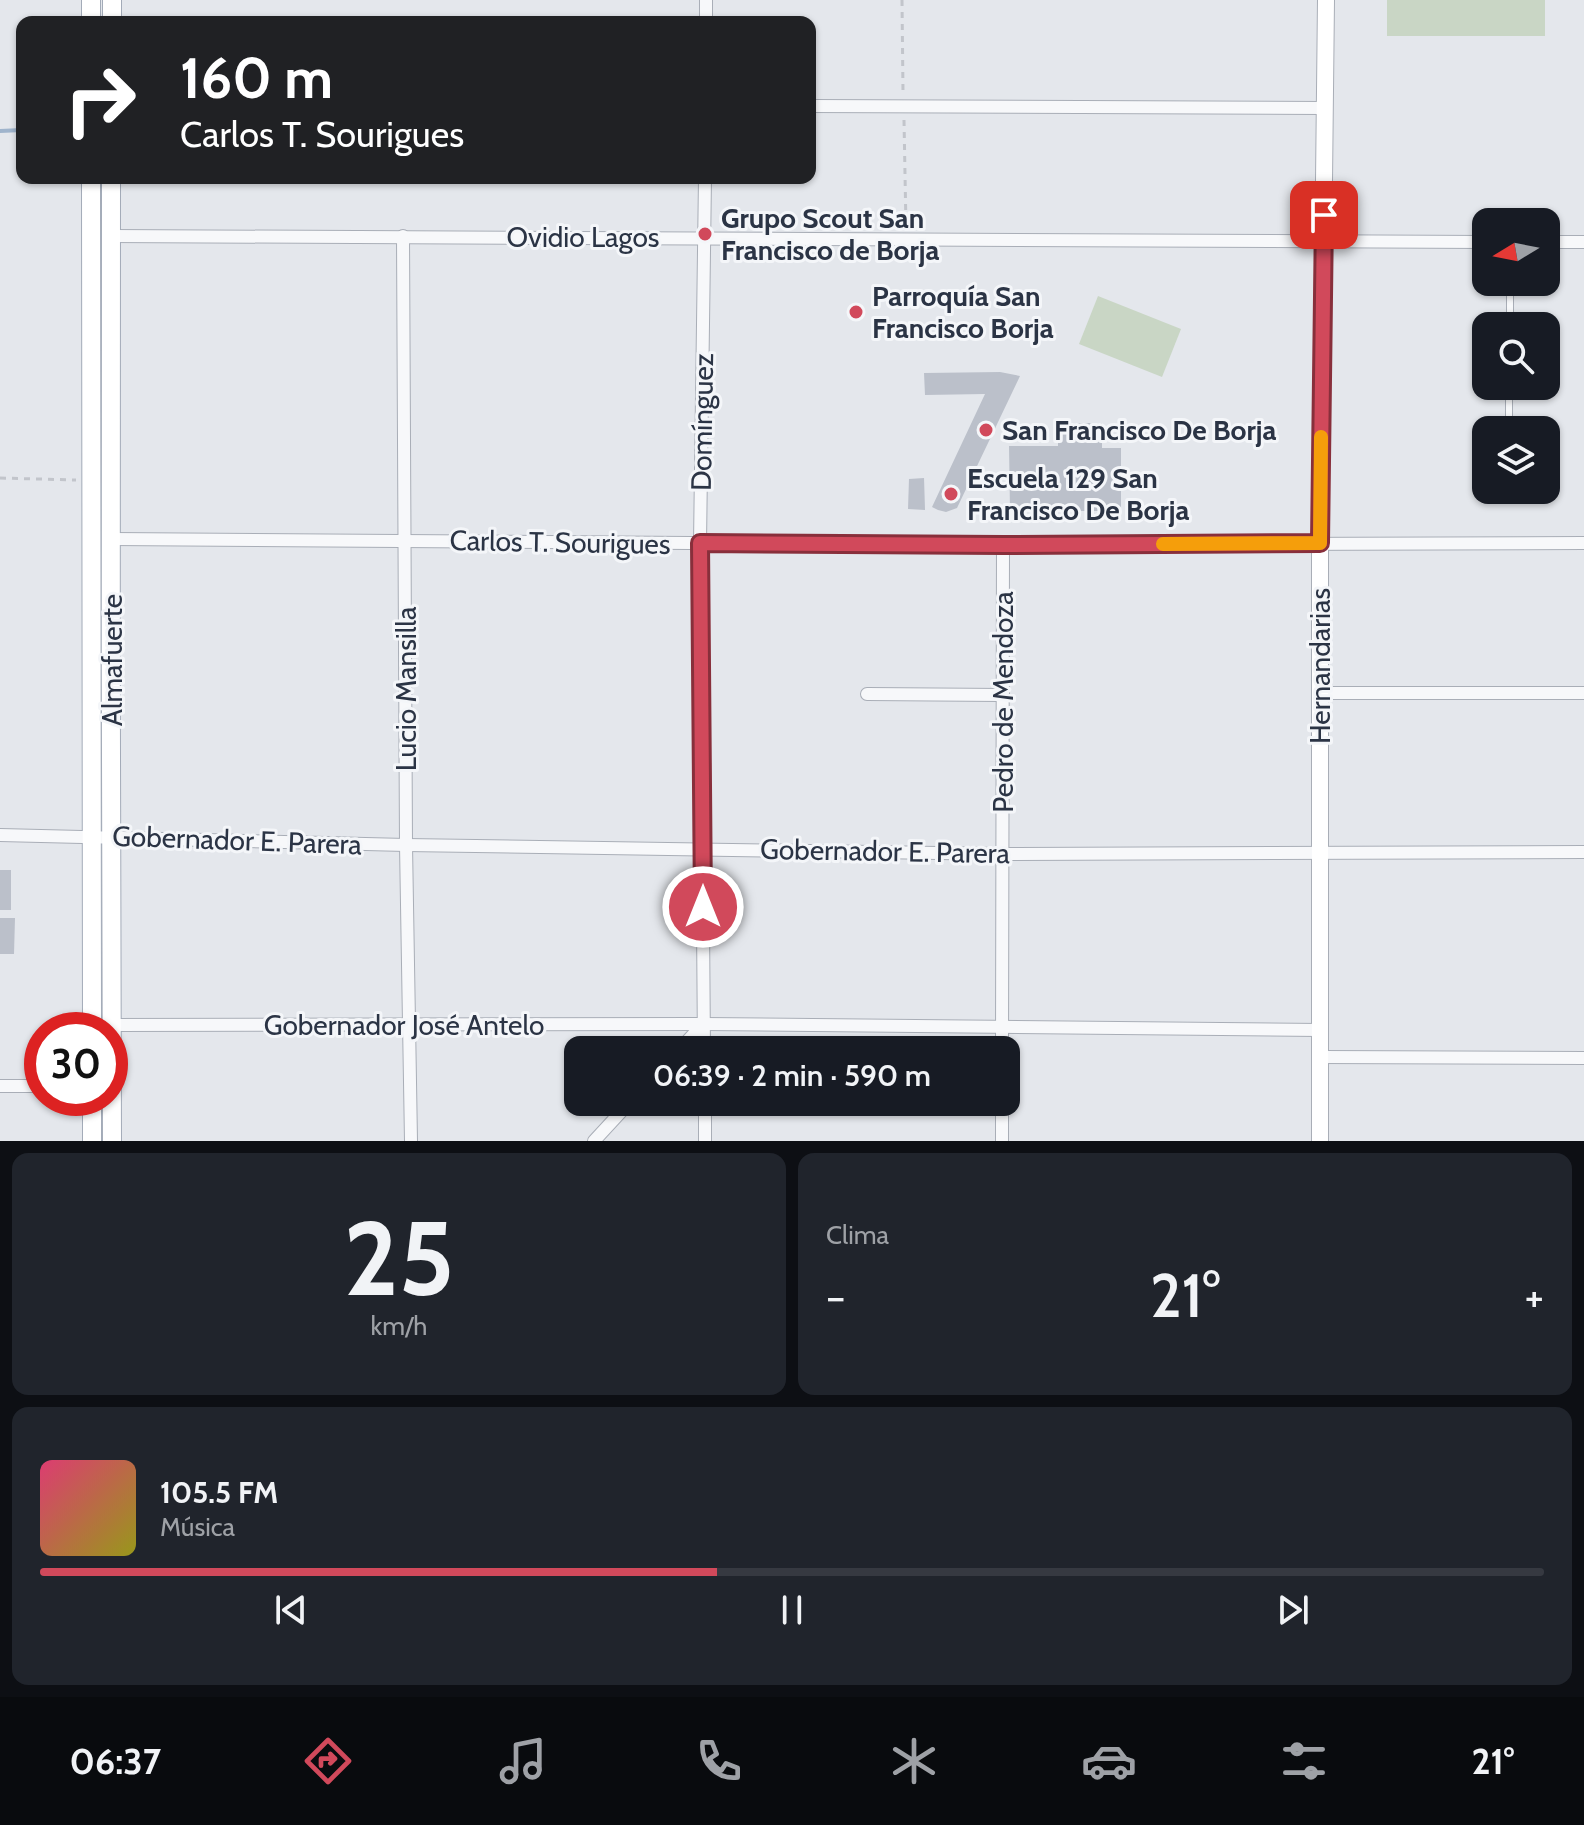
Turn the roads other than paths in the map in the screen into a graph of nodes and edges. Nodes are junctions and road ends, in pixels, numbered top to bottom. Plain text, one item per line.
1 (1326, 0) edge
2 (816, 106) edge
3 (1324, 108) junction
4 (91, 184) edge
5 (111, 184) edge
6 (705, 184) edge
7 (111, 236) junction
8 (403, 236) junction
9 (704, 238) junction
10 (1323, 242) junction
11 (1472, 242) edge
12 (1560, 242) edge
13 (1584, 242) edge
14 (112, 539) junction
15 (406, 540) junction
16 (700, 543) junction
17 (1320, 543) junction
18 (1584, 543) edge
19 (1003, 545) junction
20 (1321, 693) junction
21 (1584, 693) edge
22 (867, 694) dead end
23 (1003, 695) junction
24 (0, 835) edge
25 (90, 836) junction
26 (110, 836) junction
27 (406, 845) junction
28 (703, 848) junction
29 (1584, 852) edge
30 (1320, 853) junction
31 (1003, 854) junction
32 (92, 1012) edge
33 (111, 1012) edge
34 (703, 1024) junction
35 (128, 1025) edge
36 (410, 1025) junction
37 (1003, 1025) junction
38 (1320, 1030) junction
39 (692, 1036) edge
40 (703, 1036) edge
41 (1003, 1036) edge
42 (1321, 1057) junction
43 (1584, 1058) edge
44 (0, 1086) edge
45 (24, 1086) edge
46 (92, 1116) edge
47 (112, 1116) edge
48 (617, 1116) edge
49 (705, 1116) edge
50 (1002, 1116) edge
51 (92, 1141) edge
52 (112, 1141) edge
53 (411, 1141) edge
54 (594, 1141) edge
55 (705, 1141) edge
56 (1002, 1141) edge
57 (1320, 1141) edge

1 - 3 street, Hernandarias
2 - 3 street
3 - 10 street, Hernandarias
4 - 25 main road, Almafuerte
5 - 7 main road, Almafuerte
6 - 9 street, Domínguez
7 - 8 street, Ovidio Lagos
7 - 14 main road, Almafuerte
8 - 9 street, Ovidio Lagos
8 - 15 street, Lucio Mansilla
9 - 10 street, Ovidio Lagos
9 - 16 street, Domínguez
10 - 11 street, Ovidio Lagos
10 - 17 street, Hernandarias
12 - 13 street
14 - 15 street, Carlos T. Sourigues
14 - 26 main road, Almafuerte
15 - 16 street, Carlos T. Sourigues
15 - 27 street, Lucio Mansilla
16 - 19 street, Carlos T. Sourigues
16 - 28 street, Domínguez
17 - 18 street, Carlos T. Sourigues
17 - 19 street, Carlos T. Sourigues
17 - 20 street, Hernandarias
19 - 23 street, Pedro de Mendoza
20 - 21 street
20 - 30 street, Hernandarias
22 - 23 street
23 - 31 street, Pedro de Mendoza
24 - 25 street, Gobernador E. Parera
25 - 26 street, Gobernador E. Parera
25 - 32 main road, Almafuerte
26 - 27 street, Gobernador E. Parera
26 - 33 main road, Almafuerte
27 - 28 street, Gobernador E. Parera
27 - 36 street, Lucio Mansilla
28 - 31 street, Gobernador E. Parera
28 - 34 street, Domínguez
29 - 30 street, Gobernador E. Parera
30 - 31 street, Gobernador E. Parera
30 - 38 street, Hernandarias
31 - 37 street, Pedro de Mendoza
34 - 36 street, Gobernador José Antelo
34 - 37 street, Gobernador José Antelo
34 - 39 street
34 - 40 street, Domínguez
35 - 36 street, Gobernador José Antelo
36 - 53 street, Lucio Mansilla
37 - 38 street, Gobernador José Antelo
37 - 41 street, Pedro de Mendoza
38 - 42 street, Hernandarias
42 - 43 street
42 - 57 street, Hernandarias
44 - 45 street
46 - 51 main road
47 - 52 main road, Almafuerte
48 - 54 street
49 - 55 street
50 - 56 street

